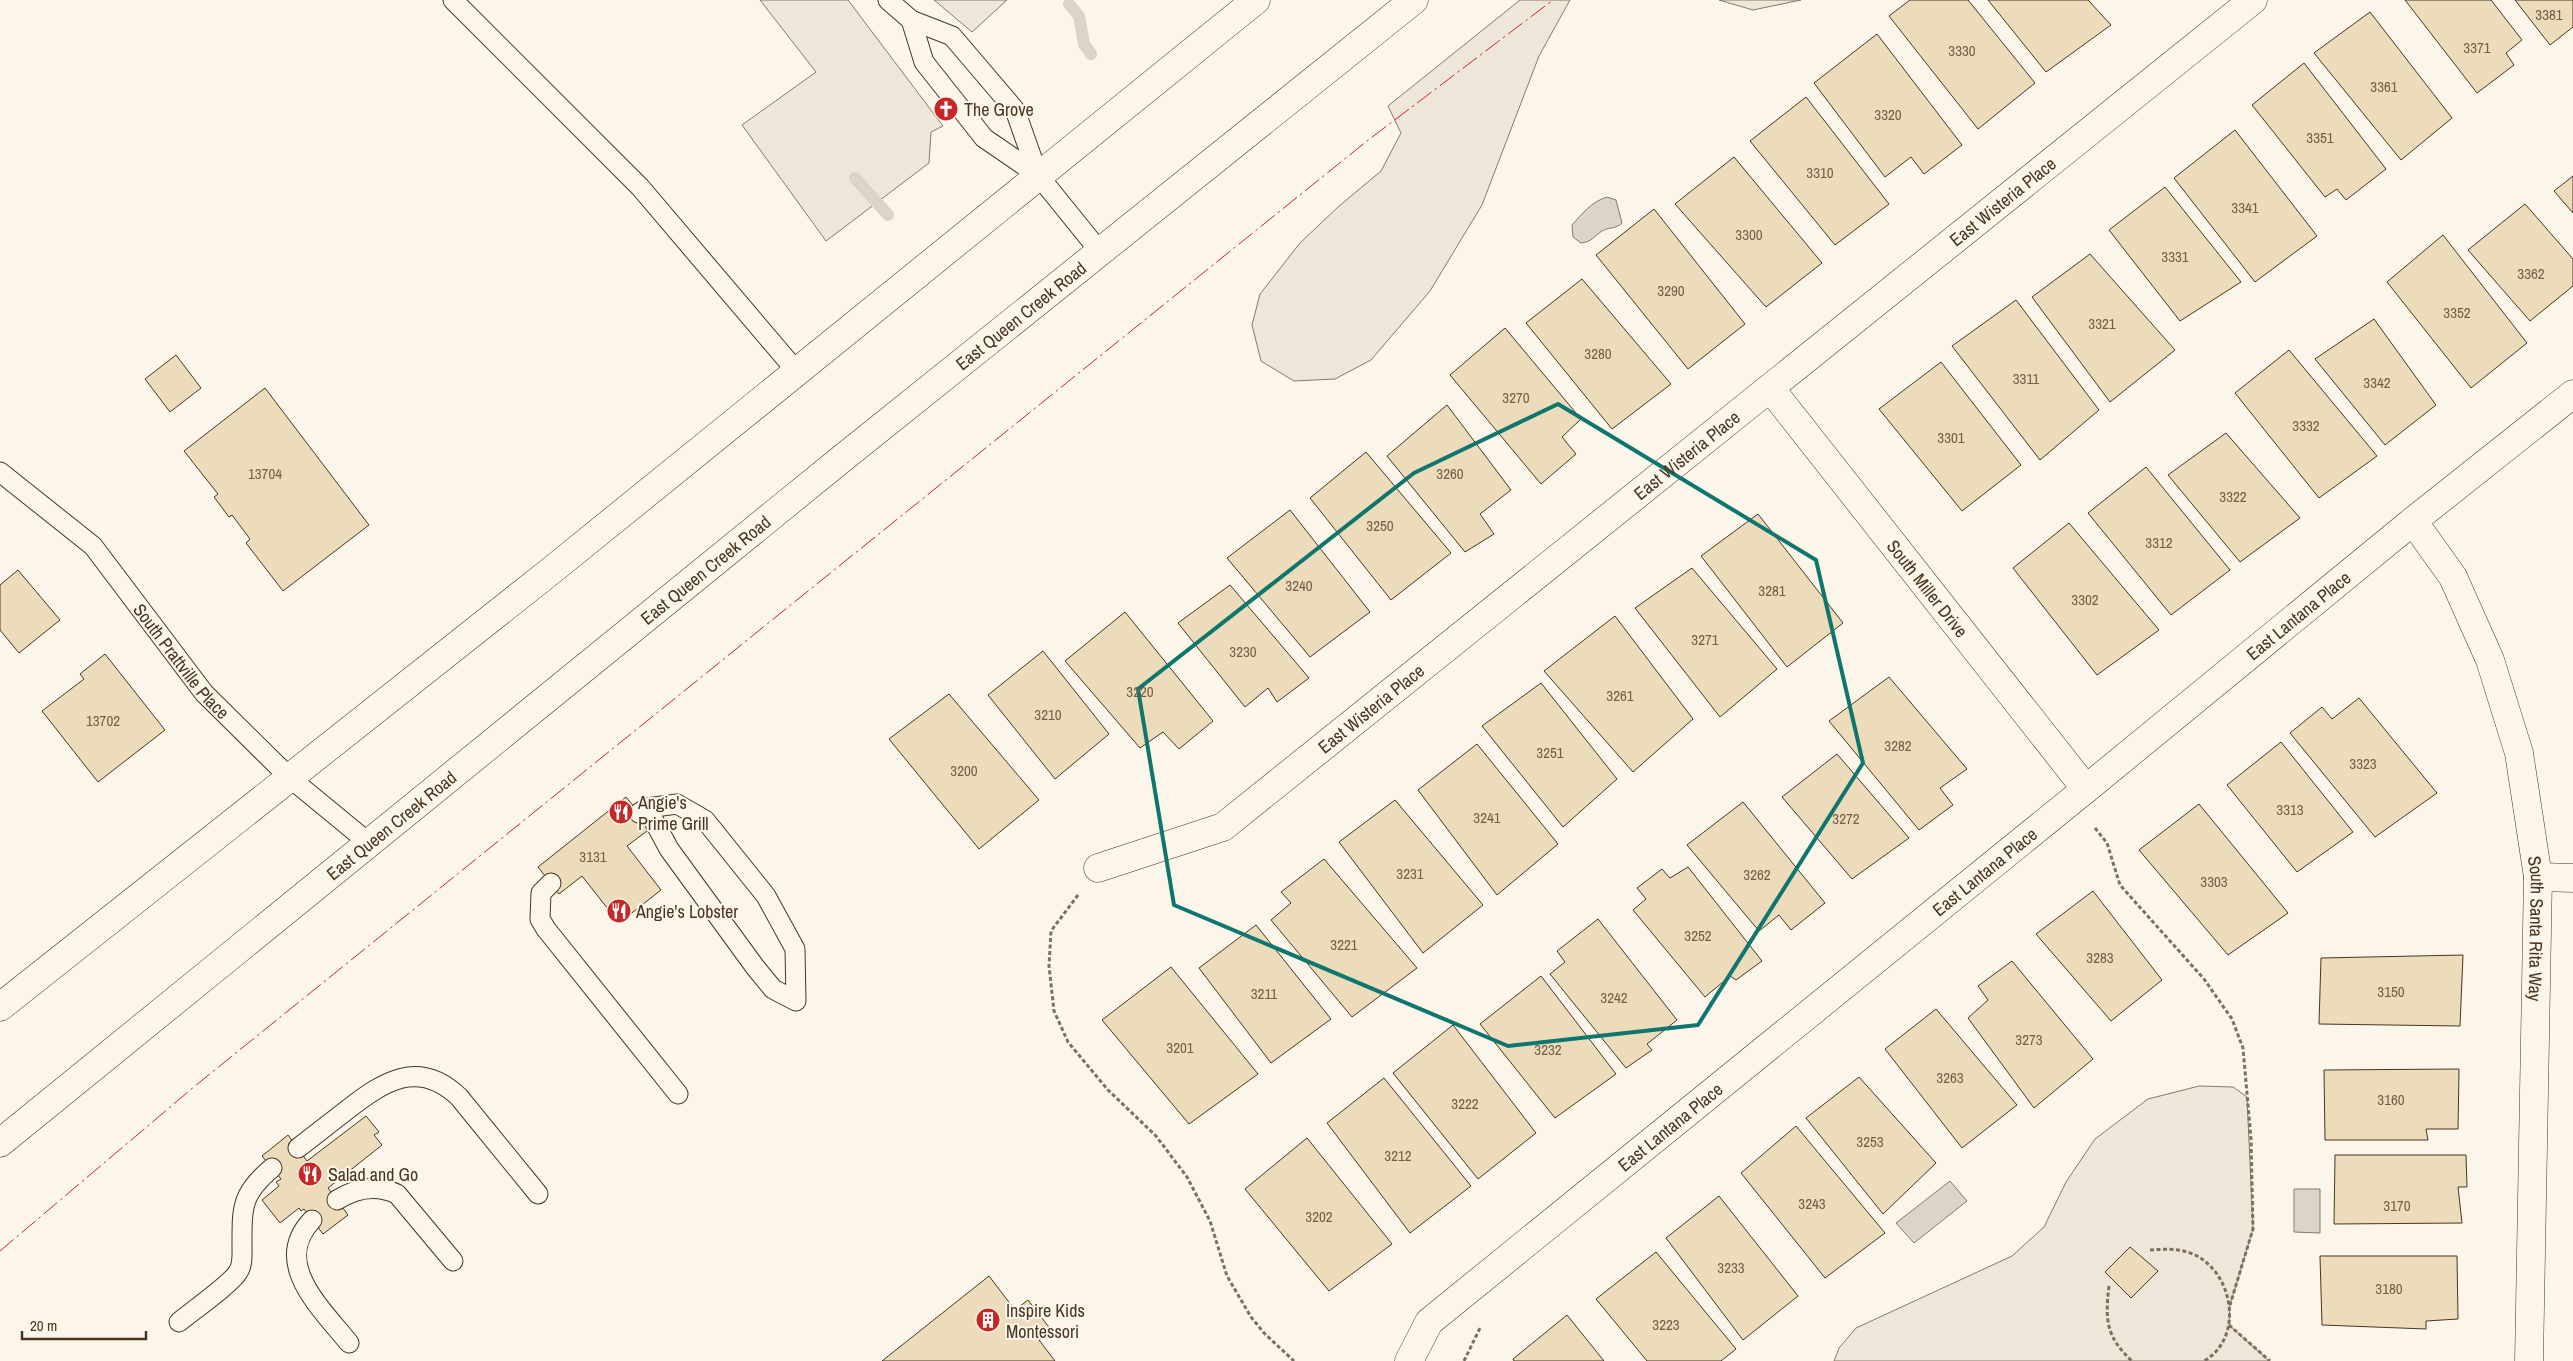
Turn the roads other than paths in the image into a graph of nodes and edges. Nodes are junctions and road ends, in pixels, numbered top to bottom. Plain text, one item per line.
1 (453, 0) edge
2 (888, 0) edge
3 (1256, 0) edge
4 (1414, 0) edge
5 (2253, 0) edge
6 (911, 20) junction
7 (1038, 175) junction
8 (1101, 253) junction
9 (798, 372) junction
10 (1770, 388) junction
11 (2573, 394) edge
12 (0, 472) edge
13 (2412, 522) junction
14 (290, 778) junction
15 (2079, 795) junction
16 (643, 810) joint
17 (370, 843) junction
18 (1098, 868) road end
19 (2538, 877) junction
20 (2573, 878) edge
21 (551, 883) dead end
22 (0, 1007) edge
23 (678, 1094) dead end
24 (0, 1143) edge
25 (298, 1148) dead end
26 (272, 1168) dead end
27 (538, 1194) dead end
28 (337, 1200) dead end
29 (312, 1220) dead end
30 (453, 1261) dead end
31 (179, 1322) dead end
32 (349, 1342) dead end
33 (1409, 1361) edge
34 (2530, 1361) edge

1 - 9 lane
2 - 6 lane
3 - 7 street
4 - 8 street, East Queen Creek Road
5 - 10 street, East Wisteria Place
6 - 7 lane
6 - 7 lane
7 - 8 lane
7 - 9 street
8 - 17 street, East Queen Creek Road
9 - 14 street
10 - 15 street, South Miller Drive
10 - 18 street, East Wisteria Place
11 - 13 street, East Lantana Place
12 - 14 lane, South Prattville Place
13 - 15 street, East Lantana Place
13 - 19 street, South Santa Rita Way
14 - 17 lane, South Prattville Place
14 - 22 street
15 - 33 street, East Lantana Place
16 - 16 lane
17 - 24 street, East Queen Creek Road
19 - 20 street
19 - 34 street, South Santa Rita Way
21 - 23 lane
25 - 27 lane
26 - 31 lane
28 - 30 lane
29 - 32 lane

